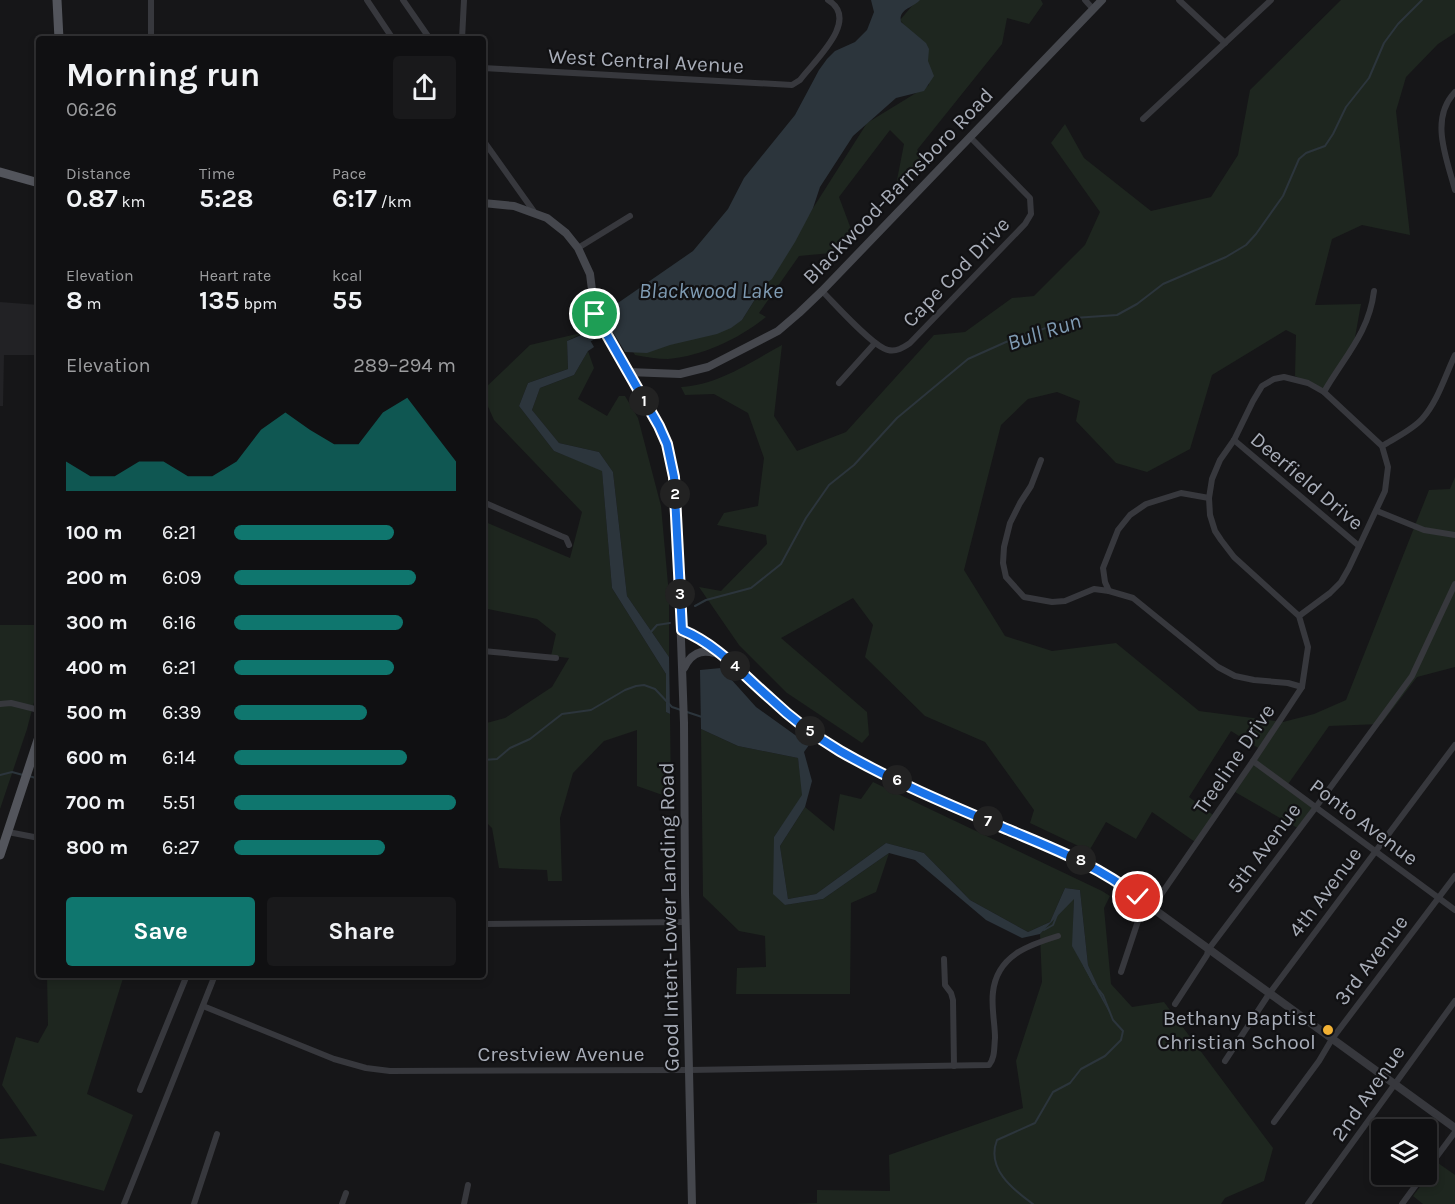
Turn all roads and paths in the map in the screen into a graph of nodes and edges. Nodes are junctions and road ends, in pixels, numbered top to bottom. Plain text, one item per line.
1 (57, 0) edge
2 (151, 0) edge
3 (367, 0) edge
4 (403, 0) edge
5 (464, 0) edge
6 (828, 0) edge
7 (1085, 0) edge
8 (1102, 0) edge
9 (1179, 0) edge
10 (1271, 0) edge
11 (1093, 9) junction
12 (59, 36) edge
13 (151, 36) edge
14 (391, 36) edge
15 (428, 36) edge
16 (462, 36) edge
17 (1225, 43) junction
18 (486, 68) edge
19 (1455, 92) edge
20 (1143, 119) dead end
21 (970, 137) junction
22 (486, 144) edge
23 (0, 172) edge
24 (36, 182) edge
25 (1455, 190) edge
26 (486, 203) edge
27 (535, 213) junction
28 (630, 216) dead end
29 (578, 248) junction
30 (822, 291) junction
31 (1374, 291) dead end
32 (875, 343) junction
33 (1455, 355) edge
34 (628, 372) junction
35 (839, 383) dead end
36 (1323, 392) junction
37 (1234, 440) junction
38 (1382, 446) junction
39 (1041, 460) dead end
40 (1209, 498) junction
41 (486, 503) edge
42 (1377, 511) junction
43 (1455, 535) edge
44 (569, 545) dead end
45 (1359, 546) junction
46 (1455, 584) edge
47 (1109, 591) junction
48 (1299, 616) junction
49 (682, 630) junction
50 (486, 651) edge
51 (724, 656) junction
52 (556, 658) dead end
53 (683, 675) junction
54 (1302, 687) junction
55 (0, 704) edge
56 (36, 709) edge
57 (1455, 745) edge
58 (36, 746) edge
59 (1253, 761) junction
60 (1317, 807) junction
61 (8, 832) junction
62 (36, 837) edge
63 (1376, 852) junction
64 (0, 855) edge
65 (1455, 876) edge
66 (1439, 898) junction
67 (1151, 909) junction
68 (1455, 910) edge
69 (686, 922) junction
70 (486, 924) edge
71 (1058, 936) dead end
72 (1208, 950) junction
73 (944, 959) dead end
74 (1121, 972) dead end
75 (186, 978) edge
76 (214, 978) edge
77 (1269, 994) junction
78 (1455, 1001) edge
79 (1175, 1004) dead end
80 (203, 1006) junction
81 (1332, 1039) junction
82 (1225, 1061) dead end
83 (954, 1066) junction
84 (689, 1070) junction
85 (1393, 1084) junction
86 (140, 1089) dead end
87 (1274, 1122) dead end
88 (1455, 1130) edge
89 (217, 1134) dead end
90 (1437, 1156) edge
91 (468, 1185) dead end
92 (1416, 1185) edge
93 (346, 1193) dead end
94 (124, 1204) edge
95 (194, 1204) edge
96 (342, 1204) edge
97 (464, 1204) edge
98 (692, 1204) edge
99 (1308, 1204) edge
100 (1402, 1204) edge

1 - 12 main road
2 - 13 street
3 - 14 street
4 - 15 street
5 - 16 street
6 - 18 street, West Central Avenue
7 - 11 street
8 - 11 main road, Blackwood-Barnsboro Road
9 - 17 street
10 - 17 street
11 - 21 main road, Blackwood-Barnsboro Road
17 - 20 street
19 - 25 street
21 - 30 main road, Blackwood-Barnsboro Road
21 - 32 street, Cape Cod Drive
22 - 27 street
23 - 24 main road
26 - 27 main road, Good Intent-Lower Landing Road
27 - 29 main road, Good Intent-Lower Landing Road
28 - 29 street
29 - 34 main road, Good Intent-Lower Landing Road
30 - 32 street
30 - 34 main road, Blackwood-Barnsboro Road
31 - 36 street
32 - 35 street
33 - 38 street
34 - 49 main road, Good Intent-Lower Landing Road
36 - 37 street
36 - 38 street
37 - 40 street
37 - 45 street, Deerfield Drive
38 - 42 street
39 - 47 street
40 - 47 street
40 - 48 street
41 - 44 street
42 - 43 street
42 - 45 street
45 - 48 street
46 - 60 street, 5th Avenue
47 - 54 street
48 - 54 street, Treeline Drive
49 - 51 street
49 - 53 main road, Good Intent-Lower Landing Road
50 - 52 street
51 - 53 main road
51 - 67 street
53 - 69 main road, Good Intent-Lower Landing Road
54 - 59 street, Treeline Drive
55 - 56 street
57 - 63 street, 4th Avenue
58 - 61 main road
59 - 60 street, Ponto Avenue
59 - 67 street, Treeline Drive
60 - 63 street, Ponto Avenue
60 - 72 street, 5th Avenue
61 - 62 street
61 - 64 main road
63 - 66 street, Ponto Avenue
63 - 77 street, 4th Avenue
65 - 66 street, 3rd Avenue
66 - 68 street, Ponto Avenue
66 - 81 street, 3rd Avenue
67 - 72 street
67 - 74 street, Treeline Drive
69 - 70 street
69 - 84 main road, Good Intent-Lower Landing Road
71 - 83 street, Crestview Avenue
72 - 77 street
72 - 79 street, 5th Avenue
73 - 83 street
75 - 86 street
76 - 80 street
77 - 81 street
77 - 82 street, 4th Avenue
78 - 85 street, 2nd Avenue
80 - 84 street, Crestview Avenue
80 - 94 street
81 - 85 street
81 - 87 street, 3rd Avenue
83 - 84 street, Crestview Avenue
84 - 98 main road, Good Intent-Lower Landing Road
85 - 88 street
85 - 99 street, 2nd Avenue
88 - 90 street
89 - 95 street
91 - 97 street
92 - 100 street
93 - 96 street

